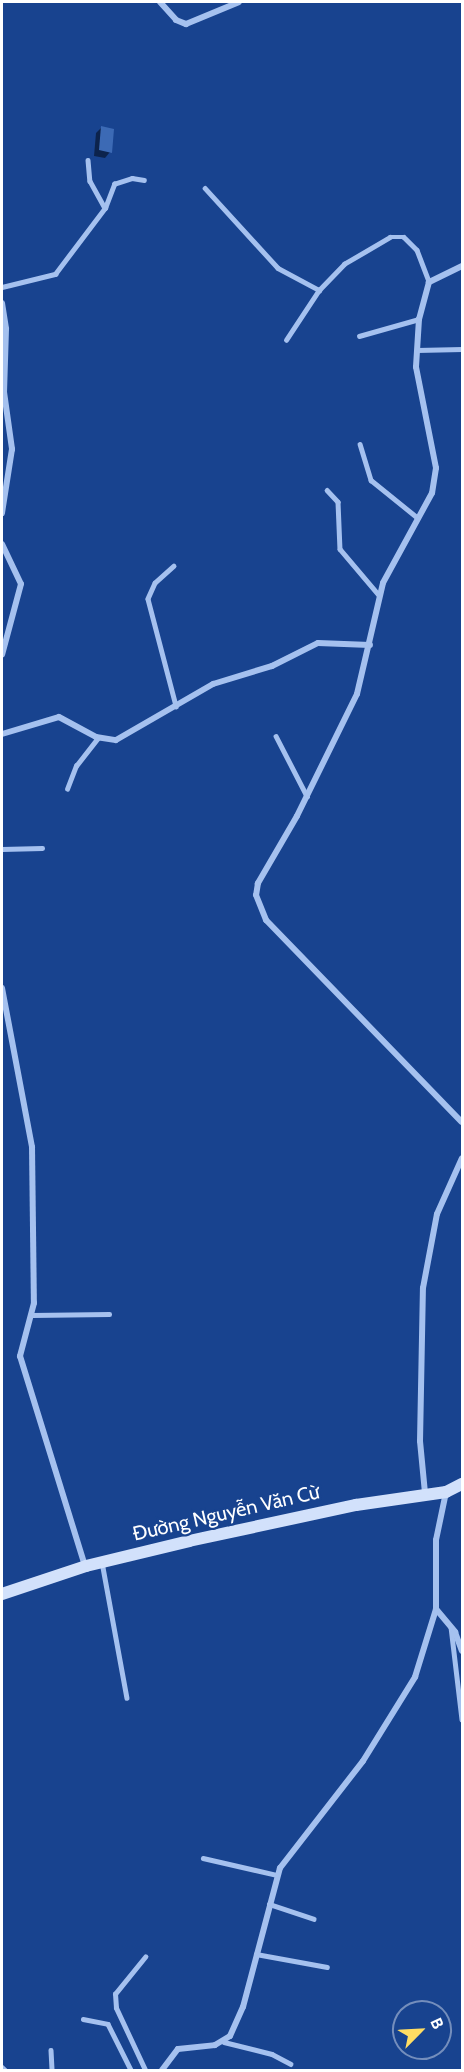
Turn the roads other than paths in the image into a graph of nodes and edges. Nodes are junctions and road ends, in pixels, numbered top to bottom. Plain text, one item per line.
1 (160, 2) edge
2 (239, 2) edge
3 (88, 160) dead end
4 (144, 180) dead end
5 (205, 188) dead end
6 (105, 208) junction
7 (462, 266) edge
8 (429, 282) junction
9 (2, 287) edge
10 (319, 290) junction
11 (2, 303) edge
12 (420, 319) junction
13 (4, 328) edge
14 (359, 336) dead end
15 (286, 340) dead end
16 (462, 349) edge
17 (417, 350) junction
18 (360, 444) dead end
19 (327, 490) dead end
20 (2, 513) edge
21 (418, 518) junction
22 (2, 544) edge
23 (3, 551) edge
24 (174, 566) dead end
25 (379, 595) junction
26 (370, 645) junction
27 (2, 655) edge
28 (176, 707) junction
29 (2, 725) edge
30 (2, 735) edge
31 (276, 736) dead end
32 (98, 738) junction
33 (67, 789) dead end
34 (307, 796) junction
35 (2, 849) edge
36 (42, 849) dead end
37 (2, 988) edge
38 (462, 1122) edge
39 (462, 1158) edge
40 (109, 1314) dead end
41 (32, 1315) junction
42 (461, 1482) edge
43 (446, 1492) junction
44 (425, 1493) junction
45 (102, 1562) junction
46 (86, 1566) junction
47 (2, 1594) edge
48 (436, 1609) junction
49 (453, 1630) junction
50 (462, 1633) edge
51 (462, 1651) edge
52 (127, 1698) dead end
53 (462, 1719) edge
54 (203, 1858) dead end
55 (278, 1875) junction
56 (269, 1904) junction
57 (314, 1919) dead end
58 (256, 1954) junction
59 (145, 1957) dead end
60 (327, 1967) dead end
61 (82, 2019) dead end
62 (224, 2043) junction
63 (51, 2050) dead end
64 (291, 2064) dead end
65 (2, 2067) edge
66 (5, 2070) edge
67 (52, 2070) edge
68 (131, 2070) edge
69 (145, 2070) edge
70 (162, 2070) edge

1 - 2 street
3 - 6 lane
4 - 6 lane
5 - 10 lane
6 - 9 lane
7 - 8 street
8 - 10 lane
8 - 12 street
10 - 15 lane
11 - 13 street
12 - 14 lane
12 - 17 street
13 - 20 street
16 - 17 lane
17 - 21 street
18 - 21 lane
19 - 25 lane
21 - 25 street
22 - 23 street
23 - 27 street
24 - 28 lane
25 - 26 street
26 - 28 street
26 - 34 street
28 - 32 street
29 - 30 street
30 - 32 street
31 - 34 lane
32 - 33 lane
34 - 38 street
35 - 36 lane
37 - 41 street
39 - 44 street
40 - 41 lane
41 - 46 street
42 - 43 street, Đường Nguyễn Văn Cừ
43 - 44 street, Đường Nguyễn Văn Cừ
43 - 48 street
44 - 45 street, Đường Nguyễn Văn Cừ
45 - 46 street, Đường Nguyễn Văn Cừ
45 - 52 lane
46 - 47 street, Đường Nguyễn Văn Cừ
48 - 49 street
48 - 55 street
49 - 50 lane
49 - 51 street
49 - 53 lane
54 - 55 lane
55 - 56 street
56 - 57 lane
56 - 58 street
58 - 60 lane
58 - 62 street
59 - 69 lane
61 - 68 lane
62 - 64 lane
62 - 70 street
63 - 67 lane
65 - 66 lane

